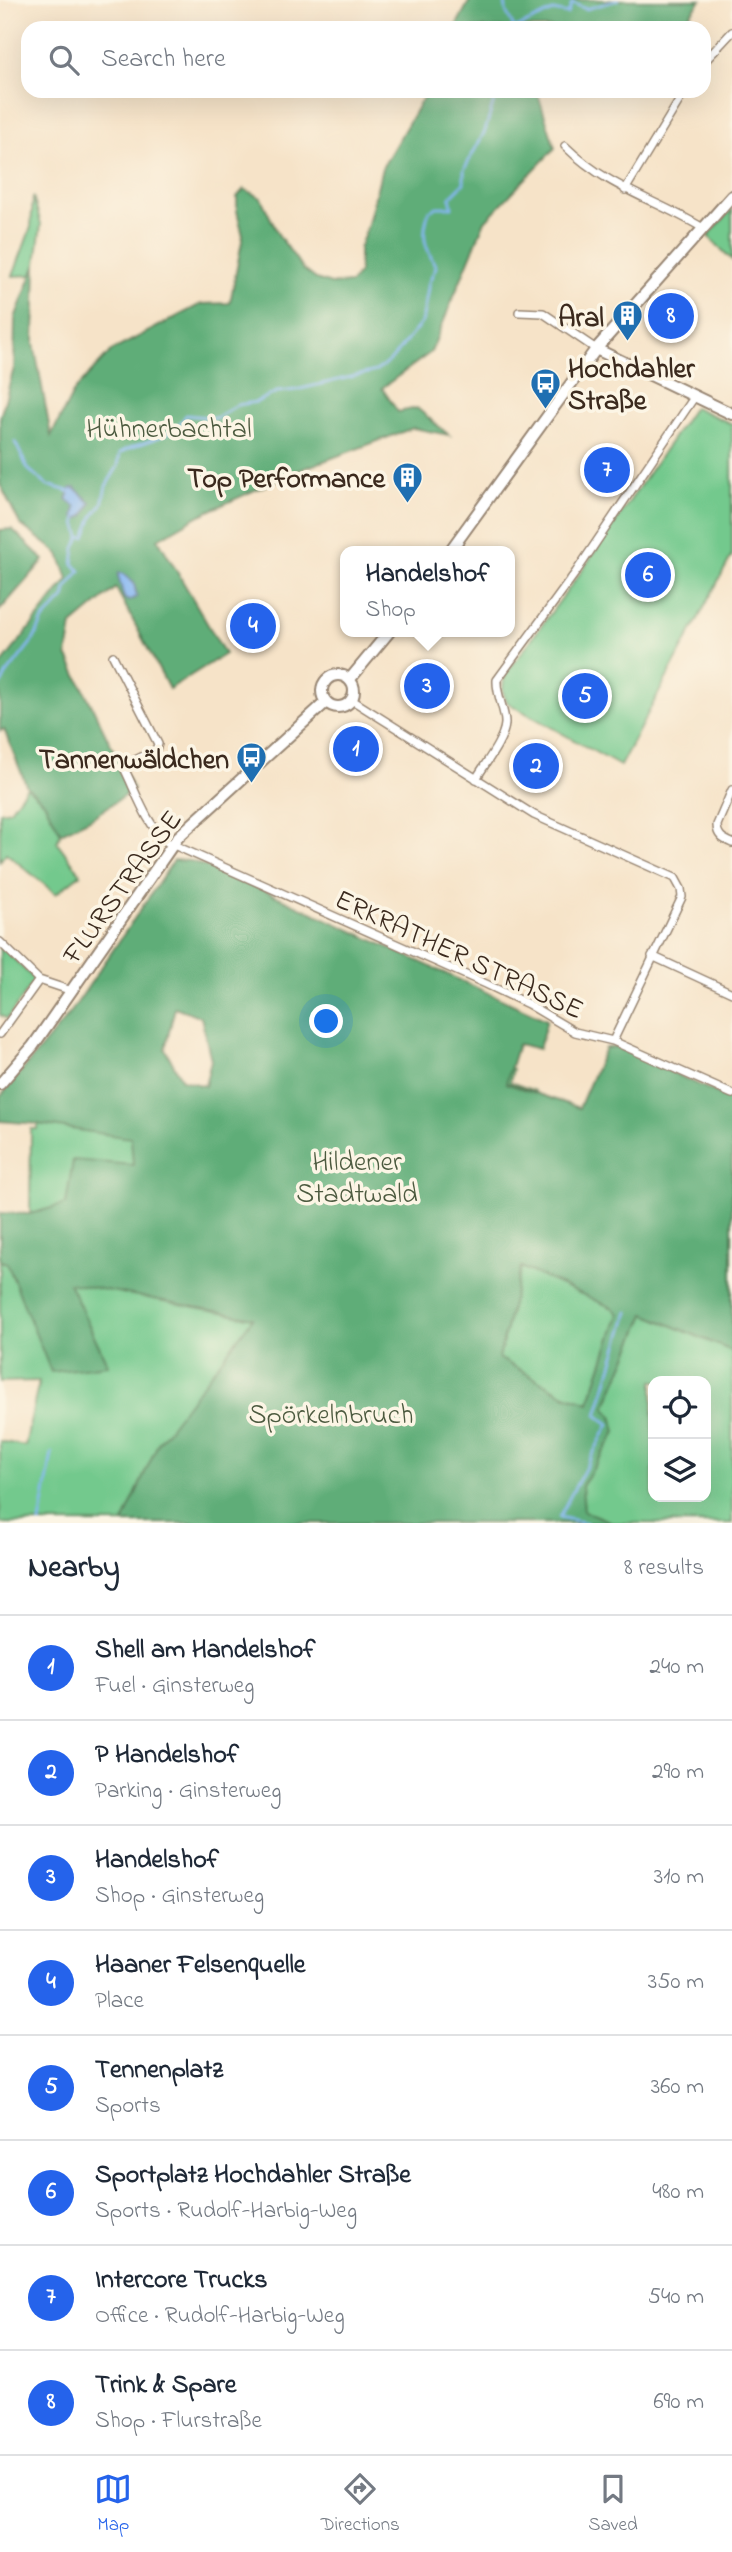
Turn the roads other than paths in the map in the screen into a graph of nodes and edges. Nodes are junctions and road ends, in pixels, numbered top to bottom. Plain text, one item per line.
1 (732, 32) edge
2 (711, 54) edge
3 (681, 98) edge
4 (565, 146) dead end
5 (625, 190) junction
6 (732, 196) edge
7 (703, 228) junction
8 (519, 312) dead end
9 (596, 349) junction
10 (695, 396) junction
11 (732, 414) edge
12 (454, 546) edge
13 (385, 637) edge
14 (113, 656) dead end
15 (350, 679) junction
16 (352, 700) junction
17 (326, 702) junction
18 (476, 779) junction
19 (732, 790) edge
20 (732, 843) edge
21 (172, 845) junction
22 (0, 942) edge
23 (652, 956) junction
24 (39, 980) junction
25 (72, 991) junction
26 (732, 993) edge
27 (0, 1034) edge
28 (613, 1041) junction
29 (0, 1084) edge
30 (732, 1094) edge

1 - 2 street
3 - 5 street
4 - 5 street
5 - 7 street
6 - 7 main road
7 - 9 main road
8 - 9 street
9 - 10 main road
9 - 12 main road
10 - 11 main road
10 - 18 street
13 - 15 main road
14 - 21 street
15 - 16 main road
15 - 17 main road
16 - 17 main road
16 - 18 street
17 - 21 main road, FLURSTRASSE
18 - 23 street
19 - 20 street
21 - 25 main road, FLURSTRASSE
21 - 28 street, ERKRATHER STRASSE
22 - 24 street
23 - 26 street
23 - 28 street
24 - 25 street
24 - 27 street
25 - 29 main road, FLURSTRASSE
28 - 30 street, ERKRATHER STRASSE

